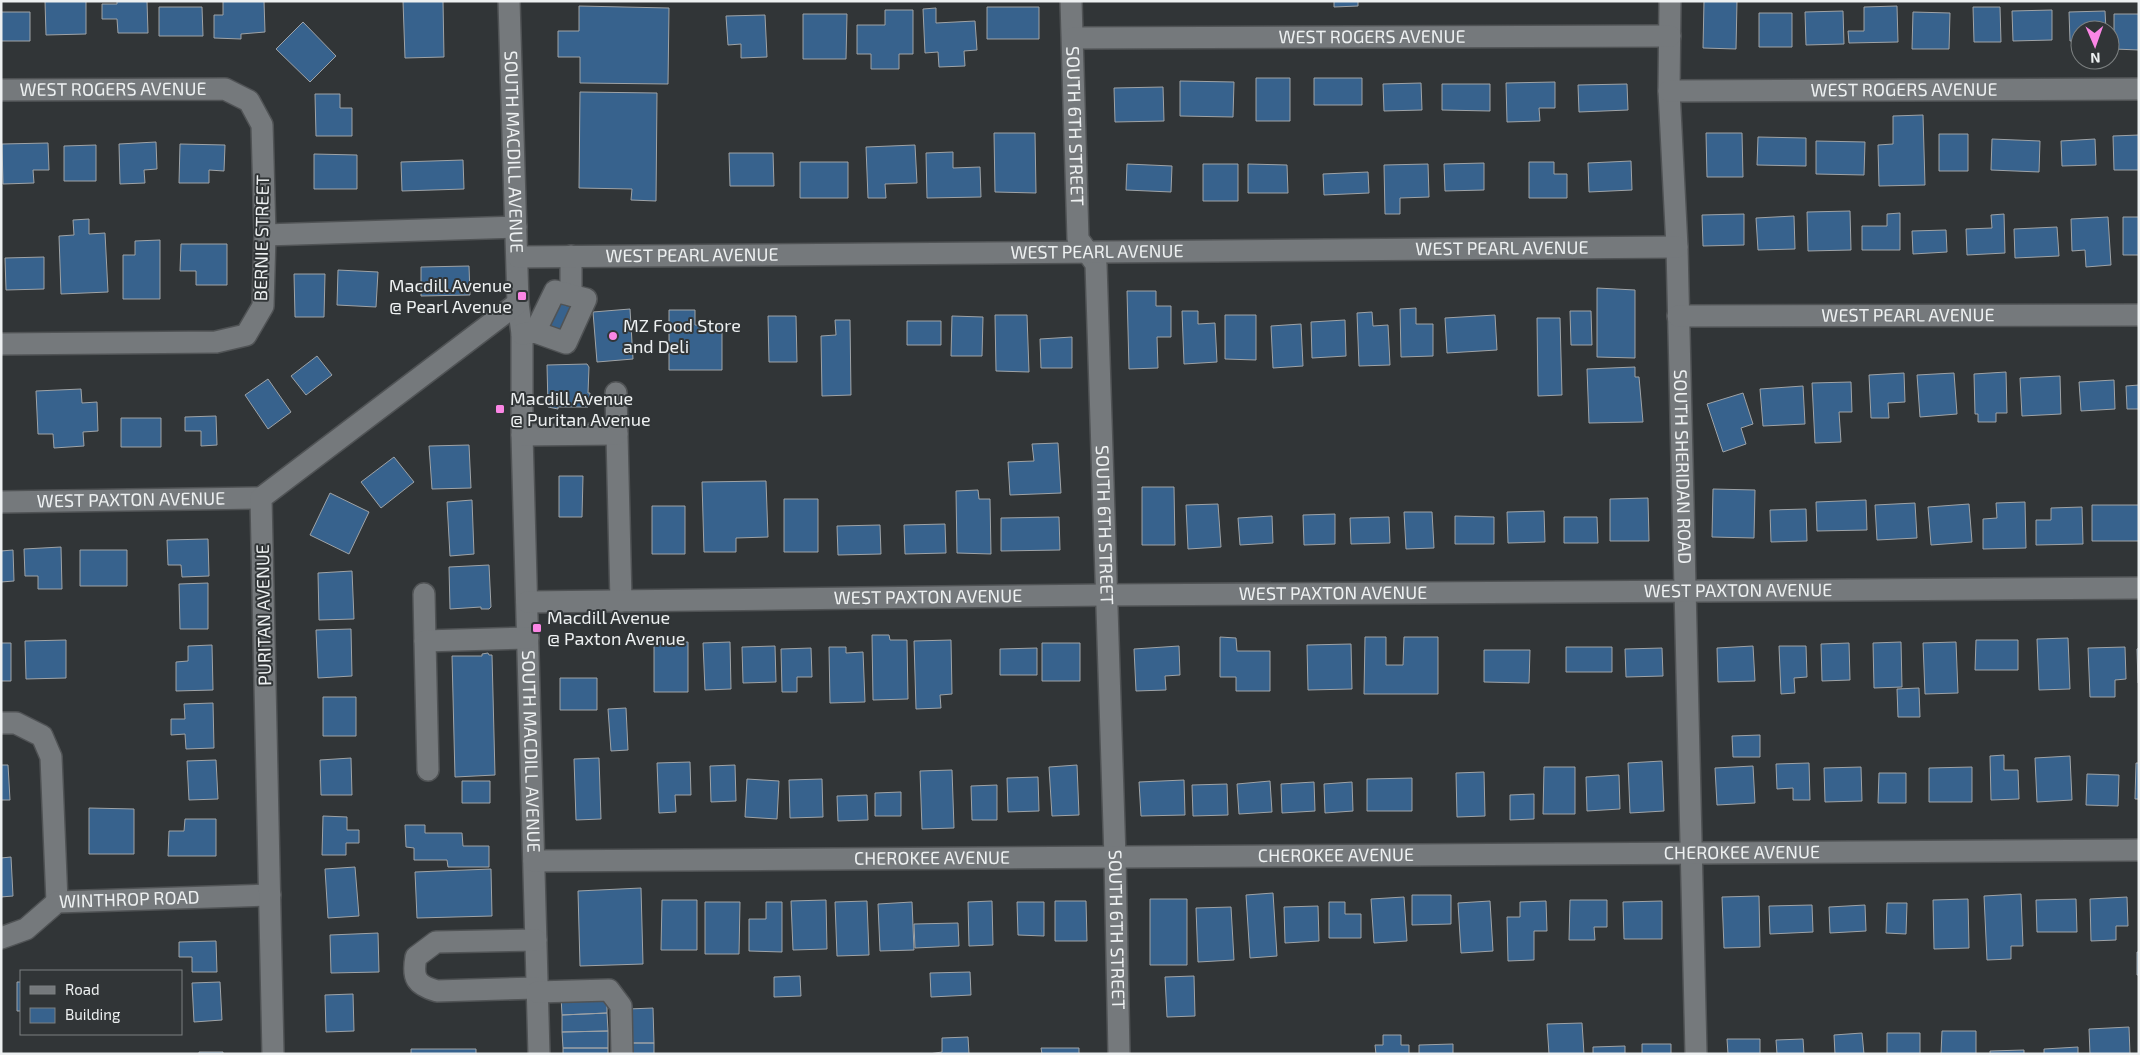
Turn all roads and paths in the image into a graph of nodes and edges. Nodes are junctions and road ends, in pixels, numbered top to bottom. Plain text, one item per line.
1 (509, 1) edge
2 (1071, 1) edge
3 (1670, 1) edge
4 (1670, 36) junction
5 (1073, 38) junction
6 (226, 89) joint
7 (2139, 89) edge
8 (1, 90) edge
9 (1669, 91) junction
10 (516, 227) junction
11 (265, 235) junction
12 (1677, 247) junction
13 (1088, 252) junction
14 (571, 256) junction
15 (518, 257) junction
16 (571, 295) junction
17 (518, 303) junction
18 (2139, 315) edge
19 (1678, 316) junction
20 (528, 333) junction
21 (1, 344) edge
22 (616, 393) dead end
23 (616, 434) junction
24 (522, 435) junction
25 (262, 498) junction
26 (1, 502) edge
27 (2139, 588) edge
28 (1684, 590) junction
29 (424, 594) dead end
30 (1106, 595) junction
31 (621, 601) junction
32 (527, 602) junction
33 (528, 638) junction
34 (425, 641) junction
35 (1, 723) edge
36 (428, 770) dead end
37 (2139, 850) edge
38 (1691, 853) junction
39 (1115, 858) junction
40 (534, 861) junction
41 (270, 895) junction
42 (57, 902) junction
43 (1, 938) edge
44 (536, 940) junction
45 (537, 990) junction
46 (273, 1054) edge
47 (539, 1054) edge
48 (622, 1054) edge
49 (1119, 1054) edge
50 (1696, 1054) edge

1 - 10 street, SOUTH MACDILL AVENUE
2 - 5 street, SOUTH 6TH STREET
3 - 4 street, SOUTH SHERIDAN ROAD
4 - 5 street, WEST ROGERS AVENUE
4 - 9 street, SOUTH SHERIDAN ROAD
5 - 13 street, SOUTH 6TH STREET
6 - 8 street, WEST ROGERS AVENUE
6 - 11 street, BERNIE STREET
7 - 9 street, WEST ROGERS AVENUE
9 - 12 street, SOUTH SHERIDAN ROAD
10 - 11 street
10 - 15 street, SOUTH MACDILL AVENUE
11 - 21 street, BERNIE STREET
12 - 13 street, WEST PEARL AVENUE
12 - 19 street, SOUTH SHERIDAN ROAD
13 - 14 street, WEST PEARL AVENUE
13 - 30 street, SOUTH 6TH STREET
14 - 15 street, WEST PEARL AVENUE
14 - 16 street
15 - 17 street, SOUTH MACDILL AVENUE
16 - 20 street
16 - 20 street
17 - 20 street, SOUTH MACDILL AVENUE
17 - 25 street
18 - 19 street, WEST PEARL AVENUE
19 - 28 street, SOUTH SHERIDAN ROAD
20 - 24 street, SOUTH MACDILL AVENUE
22 - 23 street
23 - 24 street
23 - 31 street
24 - 32 street, SOUTH MACDILL AVENUE
25 - 26 street, WEST PAXTON AVENUE
25 - 41 street, PURITAN AVENUE
27 - 28 street, WEST PAXTON AVENUE
28 - 30 street, WEST PAXTON AVENUE
28 - 38 street, SOUTH SHERIDAN ROAD
29 - 34 street
30 - 31 street, WEST PAXTON AVENUE
30 - 39 street, SOUTH 6TH STREET
31 - 32 street, WEST PAXTON AVENUE
32 - 33 street, SOUTH MACDILL AVENUE
33 - 34 street
33 - 40 street, SOUTH MACDILL AVENUE
34 - 36 street
35 - 42 street
37 - 38 street, CHEROKEE AVENUE
38 - 39 street, CHEROKEE AVENUE
38 - 50 street, SOUTH SHERIDAN ROAD
39 - 40 street, CHEROKEE AVENUE
39 - 49 street, SOUTH 6TH STREET
40 - 44 street, SOUTH MACDILL AVENUE
41 - 42 street, WINTHROP ROAD
41 - 46 street, PURITAN AVENUE
42 - 43 street, WINTHROP ROAD
44 - 45 street, SOUTH MACDILL AVENUE
44 - 45 street
45 - 47 street, SOUTH MACDILL AVENUE
45 - 48 street

